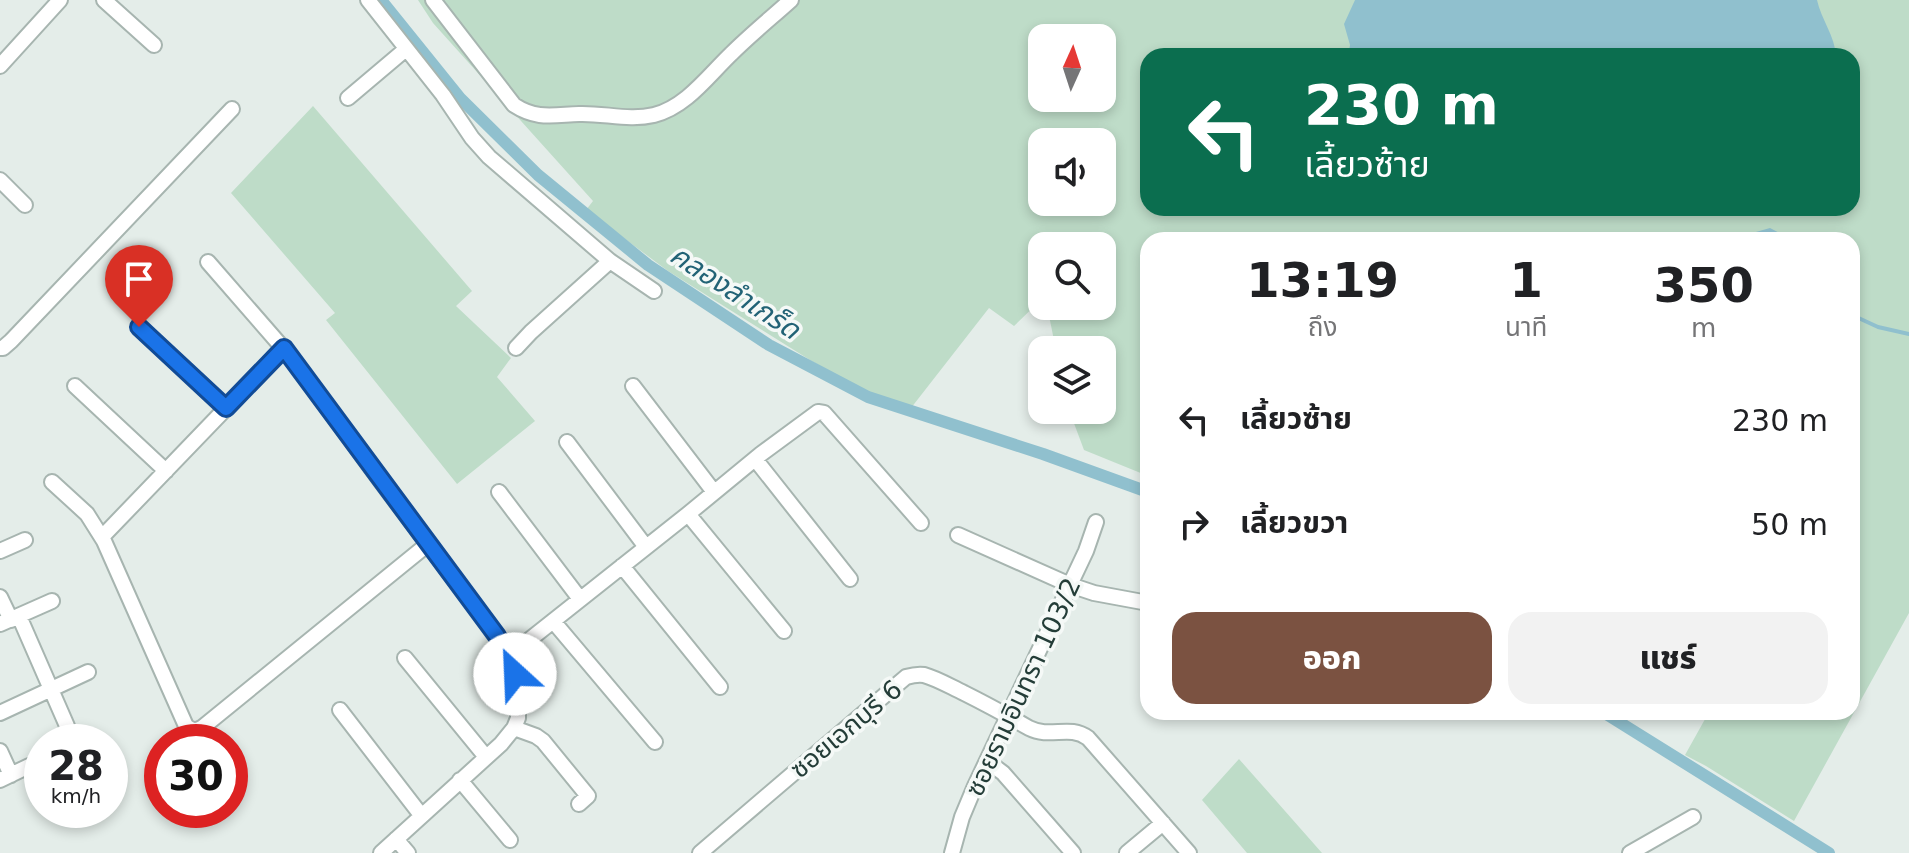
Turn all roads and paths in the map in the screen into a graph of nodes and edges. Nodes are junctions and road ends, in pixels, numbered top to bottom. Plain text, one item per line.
1 (60, 0) edge
2 (104, 0) edge
3 (368, 0) edge
4 (433, 0) edge
5 (791, 0) edge
6 (154, 45) dead end
7 (406, 49) junction
8 (0, 66) edge
9 (348, 98) dead end
10 (232, 109) dead end
11 (0, 180) edge
12 (25, 205) dead end
13 (610, 261) junction
14 (208, 262) dead end
15 (654, 291) dead end
16 (139, 327) dead end
17 (0, 348) edge
18 (284, 348) junction
19 (516, 348) dead end
20 (75, 386) dead end
21 (633, 386) dead end
22 (226, 408) junction
23 (567, 442) dead end
24 (755, 459) junction
25 (166, 471) junction
26 (52, 482) dead end
27 (499, 492) dead end
28 (714, 492) junction
29 (688, 514) junction
30 (1096, 522) dead end
31 (921, 523) dead end
32 (958, 535) dead end
33 (102, 537) junction
34 (25, 540) dead end
35 (428, 544) junction
36 (646, 547) junction
37 (0, 551) edge
38 (622, 566) junction
39 (850, 579) dead end
40 (1070, 585) junction
41 (0, 597) edge
42 (580, 599) junction
43 (52, 601) dead end
44 (1140, 602) edge
45 (10, 620) edge
46 (553, 621) junction
47 (784, 631) dead end
48 (509, 656) junction
49 (405, 658) dead end
50 (88, 672) dead end
51 (720, 687) dead end
52 (50, 690) junction
53 (340, 710) dead end
54 (0, 713) edge
55 (1008, 716) junction
56 (66, 724) edge
57 (514, 728) junction
58 (655, 742) dead end
59 (0, 751) edge
60 (486, 757) junction
61 (987, 761) junction
62 (6, 777) edge
63 (460, 780) junction
64 (579, 804) dead end
65 (421, 815) junction
66 (1693, 817) dead end
67 (1163, 823) junction
68 (396, 839) junction
69 (510, 840) dead end
70 (381, 853) edge
71 (408, 853) edge
72 (700, 853) edge
73 (952, 853) edge
74 (1073, 853) edge
75 (1127, 853) edge
76 (1189, 853) edge
77 (1630, 853) edge

1 - 8 street
2 - 6 street
3 - 7 street
4 - 5 street
7 - 9 street
7 - 13 street
10 - 17 street
11 - 12 street
13 - 15 street
13 - 19 street
14 - 18 street
16 - 22 street
18 - 22 street
18 - 35 street
20 - 25 street
21 - 28 street
22 - 25 street
23 - 36 street
24 - 28 street
24 - 31 street
24 - 39 street
25 - 33 street
26 - 33 street
27 - 42 street
28 - 29 street
29 - 36 street
29 - 47 street
30 - 40 street, ซอยรามอินทรา 103/2
32 - 40 street
33 - 35 street
34 - 37 street
35 - 48 street
36 - 38 street
38 - 42 street
38 - 51 street
40 - 44 street
40 - 55 street, ซอยรามอินทรา 103/2
41 - 45 street
42 - 46 street
43 - 45 street
45 - 52 street
46 - 48 street
46 - 58 street
48 - 57 street
49 - 60 street
50 - 52 street
52 - 54 street
52 - 56 street
53 - 65 street
55 - 61 street, ซอยรามอินทรา 103/2
55 - 67 street, ซอยเอกบุรี 6
55 - 72 street, ซอยเอกบุรี 6
57 - 60 street
57 - 64 street
59 - 62 street
60 - 63 street
61 - 73 street, ซอยรามอินทรา 103/2
61 - 74 street
63 - 65 street
63 - 69 street
65 - 68 street
66 - 77 street
67 - 75 street
67 - 76 street, ซอยเอกบุรี 6
68 - 70 street
68 - 71 street

